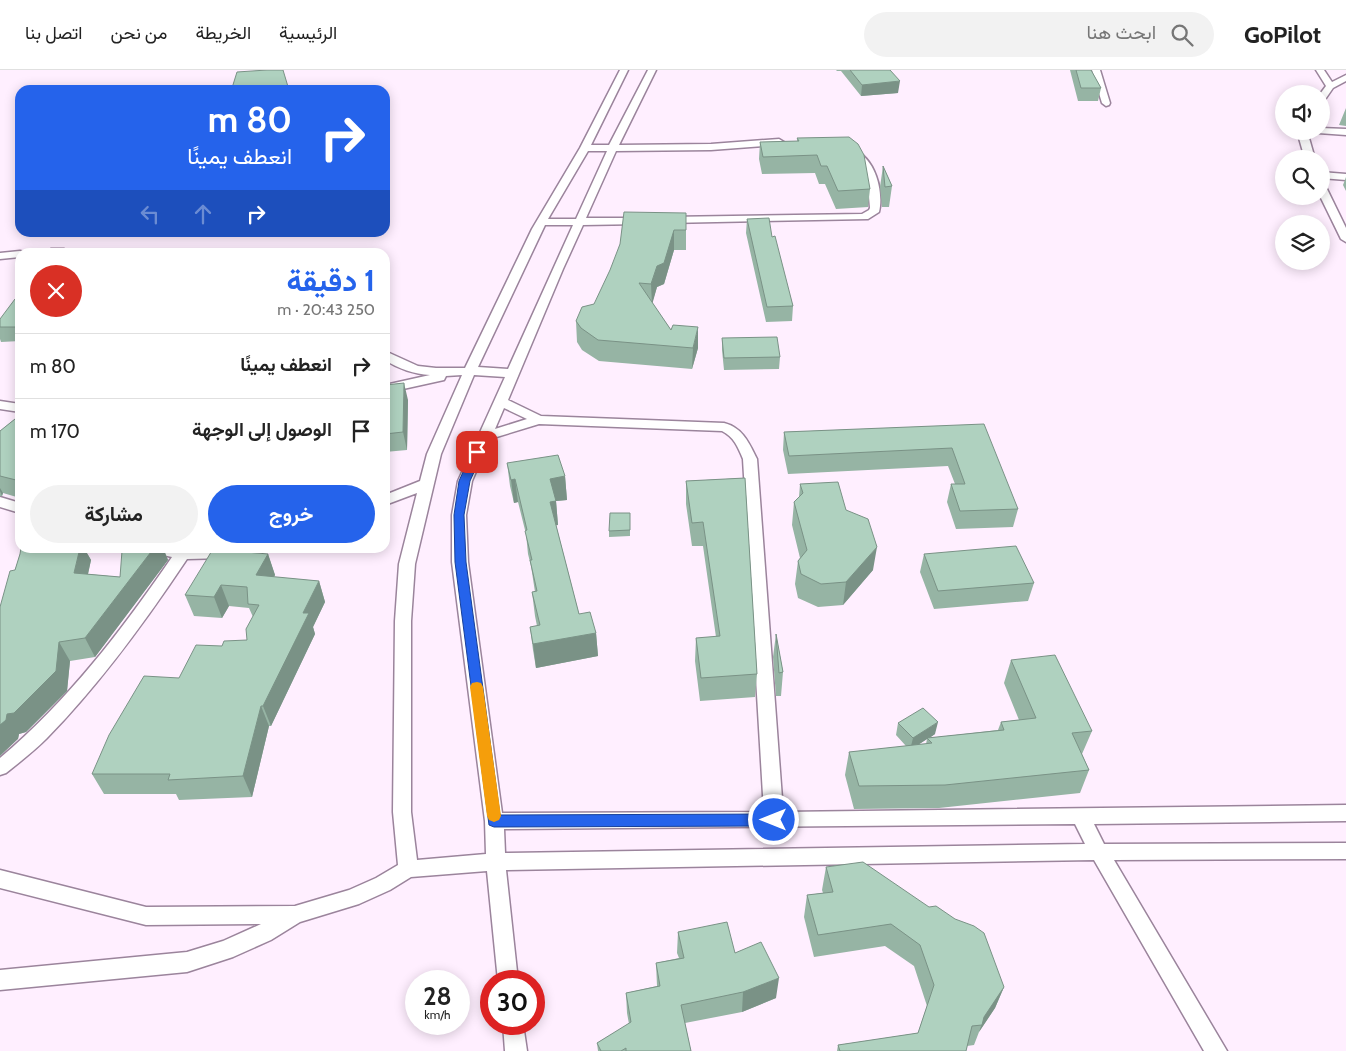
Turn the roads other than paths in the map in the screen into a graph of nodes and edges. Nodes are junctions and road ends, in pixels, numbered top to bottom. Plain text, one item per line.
1 (624, 70) edge
2 (652, 70) edge
3 (1096, 70) edge
4 (1320, 70) edge
5 (1346, 78) edge
6 (1329, 85) edge
7 (1330, 86) edge
8 (1106, 103) dead end
9 (1330, 131) edge
10 (1346, 132) edge
11 (790, 142) edge
12 (613, 147) junction
13 (585, 148) junction
14 (845, 149) edge
15 (1330, 176) edge
16 (1346, 177) edge
17 (1330, 207) joint
18 (1346, 208) edge
19 (541, 222) junction
20 (579, 222) junction
21 (1346, 239) edge
22 (15, 254) edge
23 (0, 256) edge
24 (390, 358) edge
25 (470, 371) junction
26 (453, 373) junction
27 (513, 373) junction
28 (390, 388) edge
29 (502, 401) junction
30 (0, 405) edge
31 (15, 407) edge
32 (538, 420) junction
33 (484, 437) junction
34 (427, 484) junction
35 (390, 498) edge
36 (0, 502) edge
37 (15, 506) edge
38 (183, 553) edge
39 (198, 553) edge
40 (222, 553) edge
41 (0, 768) edge
42 (1346, 813) edge
43 (1080, 815) junction
44 (774, 820) junction
45 (494, 821) junction
46 (1346, 851) edge
47 (1100, 852) junction
48 (496, 862) junction
49 (408, 869) junction
50 (0, 879) edge
51 (295, 915) junction
52 (507, 970) edge
53 (0, 980) edge
54 (514, 1035) edge
55 (516, 1051) edge
56 (1216, 1051) edge

1 - 13 street
2 - 12 street
3 - 8 street
4 - 6 street
5 - 7 street
9 - 10 street
11 - 12 street
12 - 13 street
12 - 20 street
13 - 19 street
14 - 20 street
15 - 16 street
17 - 18 street
17 - 21 street
19 - 20 street
19 - 25 street
20 - 27 street
22 - 23 street
24 - 26 street
25 - 26 street
25 - 27 street
25 - 34 street
26 - 28 street
27 - 29 street
29 - 32 street
29 - 33 street
30 - 31 street
32 - 33 street
32 - 44 street
33 - 45 street
34 - 35 street
34 - 49 street
36 - 37 street
38 - 41 street
39 - 40 street
42 - 43 street
43 - 44 street
43 - 47 street
44 - 45 street
45 - 48 street
46 - 47 street
47 - 48 street
47 - 56 street
48 - 49 street
48 - 52 street
49 - 51 street
50 - 51 street
51 - 53 street
54 - 55 street

